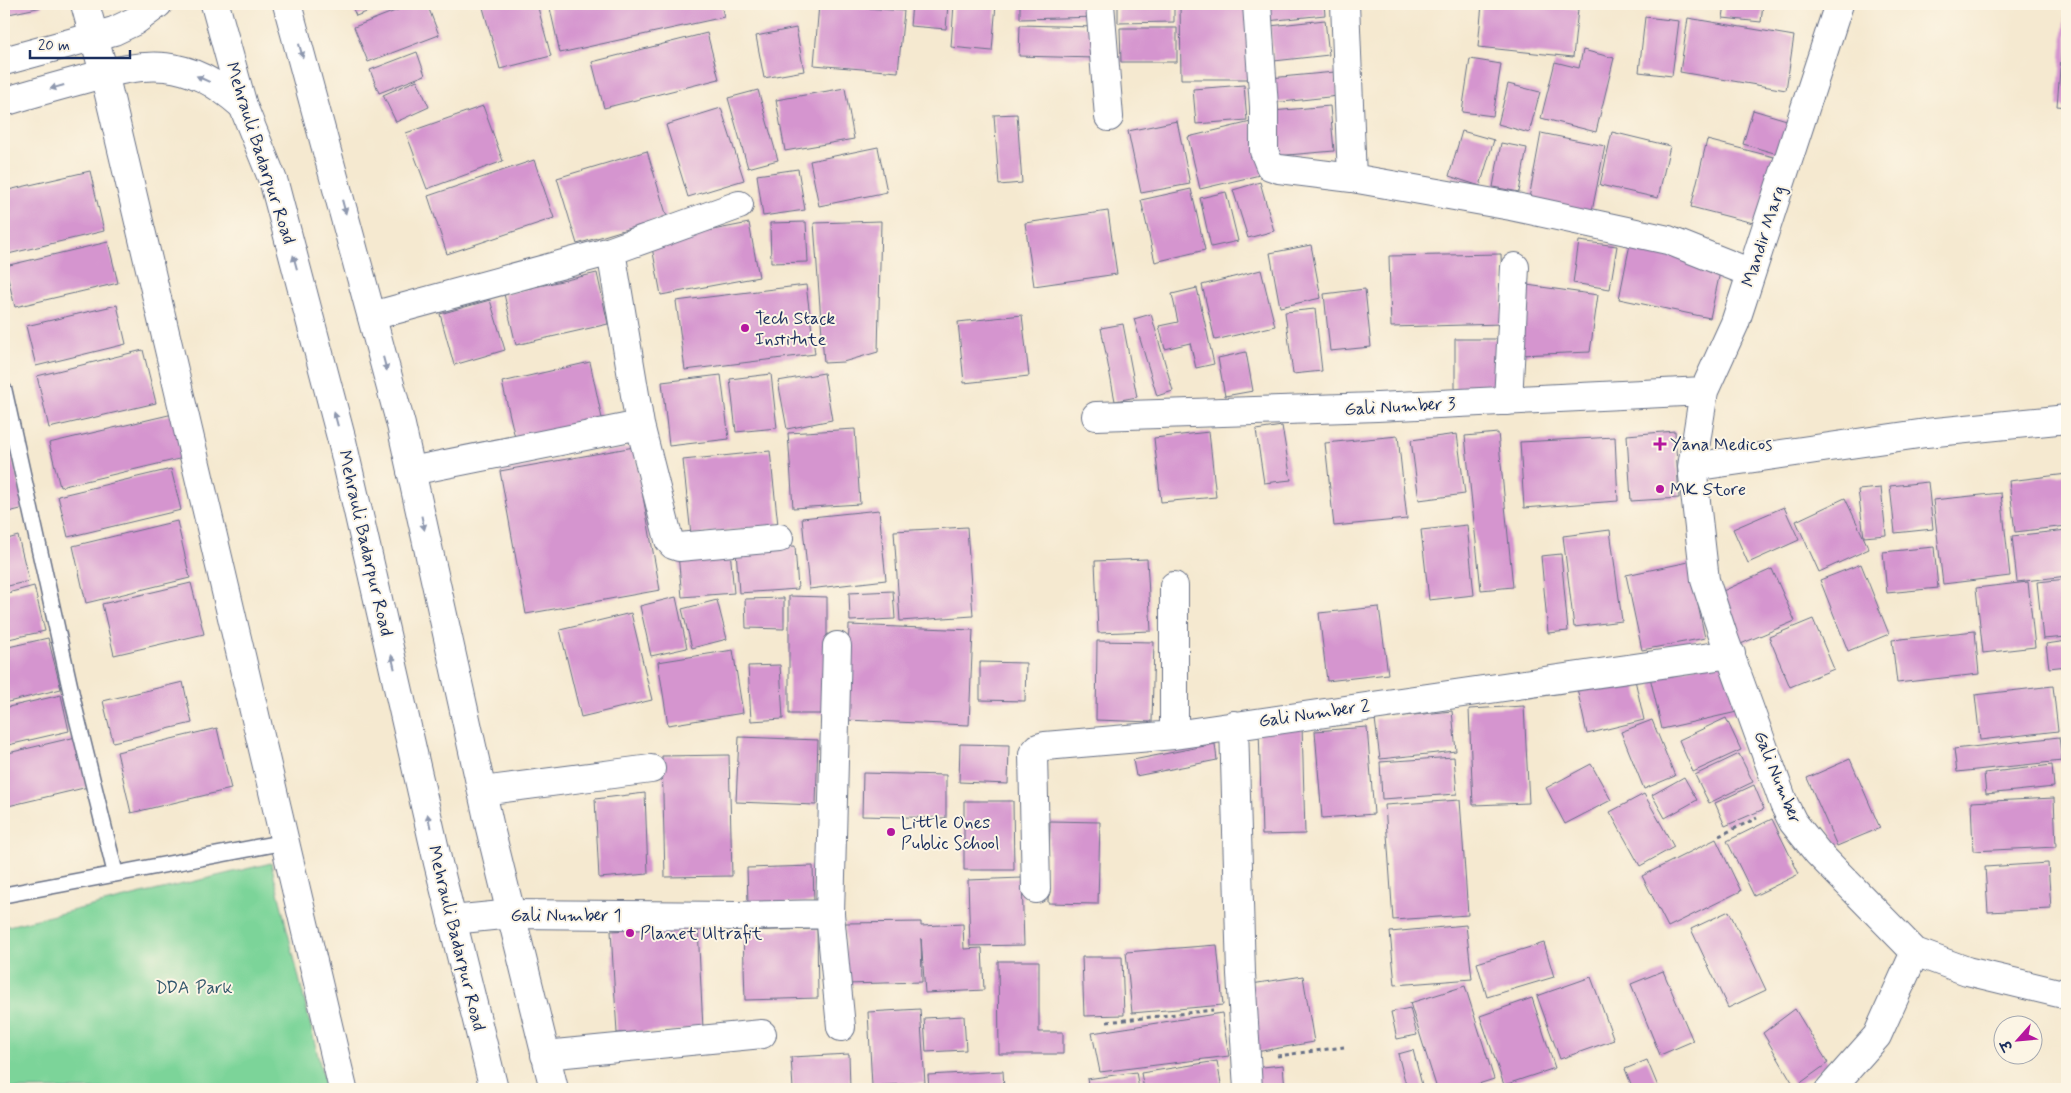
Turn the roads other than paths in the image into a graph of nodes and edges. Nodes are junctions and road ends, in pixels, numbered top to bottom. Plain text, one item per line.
1 (84, 4) edge
2 (158, 4) edge
3 (215, 4) edge
4 (288, 4) edge
5 (1100, 4) edge
6 (1257, 4) edge
7 (1345, 4) edge
8 (1839, 4) edge
9 (92, 35) junction
10 (4, 61) edge
11 (104, 73) junction
12 (4, 102) edge
13 (243, 106) junction
14 (1109, 117) dead end
15 (1352, 178) junction
16 (739, 205) dead end
17 (611, 250) junction
18 (1515, 268) dead end
19 (1751, 273) junction
20 (372, 316) junction
21 (4, 390) edge
22 (1704, 391) junction
23 (1508, 401) junction
24 (1096, 416) dead end
25 (2067, 419) edge
26 (640, 425) junction
27 (1692, 467) junction
28 (411, 471) junction
29 (779, 538) dead end
30 (1174, 586) dead end
31 (837, 646) dead end
32 (1731, 654) junction
33 (1234, 725) junction
34 (1174, 735) junction
35 (651, 769) dead end
36 (482, 791) junction
37 (285, 842) junction
38 (115, 872) junction
39 (1036, 889) dead end
40 (4, 895) edge
41 (512, 914) junction
42 (830, 914) junction
43 (452, 920) junction
44 (1915, 952) junction
45 (2067, 995) edge
46 (841, 1027) dead end
47 (762, 1034) dead end
48 (545, 1055) junction
49 (343, 1089) edge
50 (494, 1089) edge
51 (554, 1089) edge
52 (1248, 1089) edge
53 (1830, 1089) edge

1 - 9 street
2 - 9 street
3 - 13 street, Mehrauli Badarpur Road
4 -> 20 street
5 - 14 street
6 - 15 street
7 - 15 street
8 - 19 street, Mandir Marg
9 - 10 street
9 - 11 street
11 -> 12 street
13 -> 11 street
11 - 37 street
43 -> 13 street, Mehrauli Badarpur Road
15 - 19 street
16 - 17 street
17 - 20 street
17 - 26 street
18 - 23 street
19 - 22 street, Mandir Marg
20 -> 28 street
21 - 38 lane
22 - 23 street, Gali Number 3
22 - 27 street, Mandir Marg
23 - 24 street, Gali Number 3
25 - 27 street
26 - 28 street
26 - 29 street
27 - 32 street, Gali Number
28 -> 36 street
30 - 34 street
31 - 42 street
32 - 33 street, Gali Number 2
32 - 44 street, Gali Number
33 - 34 street, Gali Number 2
33 - 52 street
34 - 39 street, Gali Number 2
35 - 36 street
36 - 41 street
37 - 38 lane
37 - 49 street
38 - 40 lane
41 - 42 street, Gali Number 1
41 - 43 street, Gali Number 1
41 - 48 street
42 - 46 street
43 - 50 street, Mehrauli Badarpur Road
44 - 45 street, Gali Number
44 - 53 street
47 - 48 street
48 - 51 street

